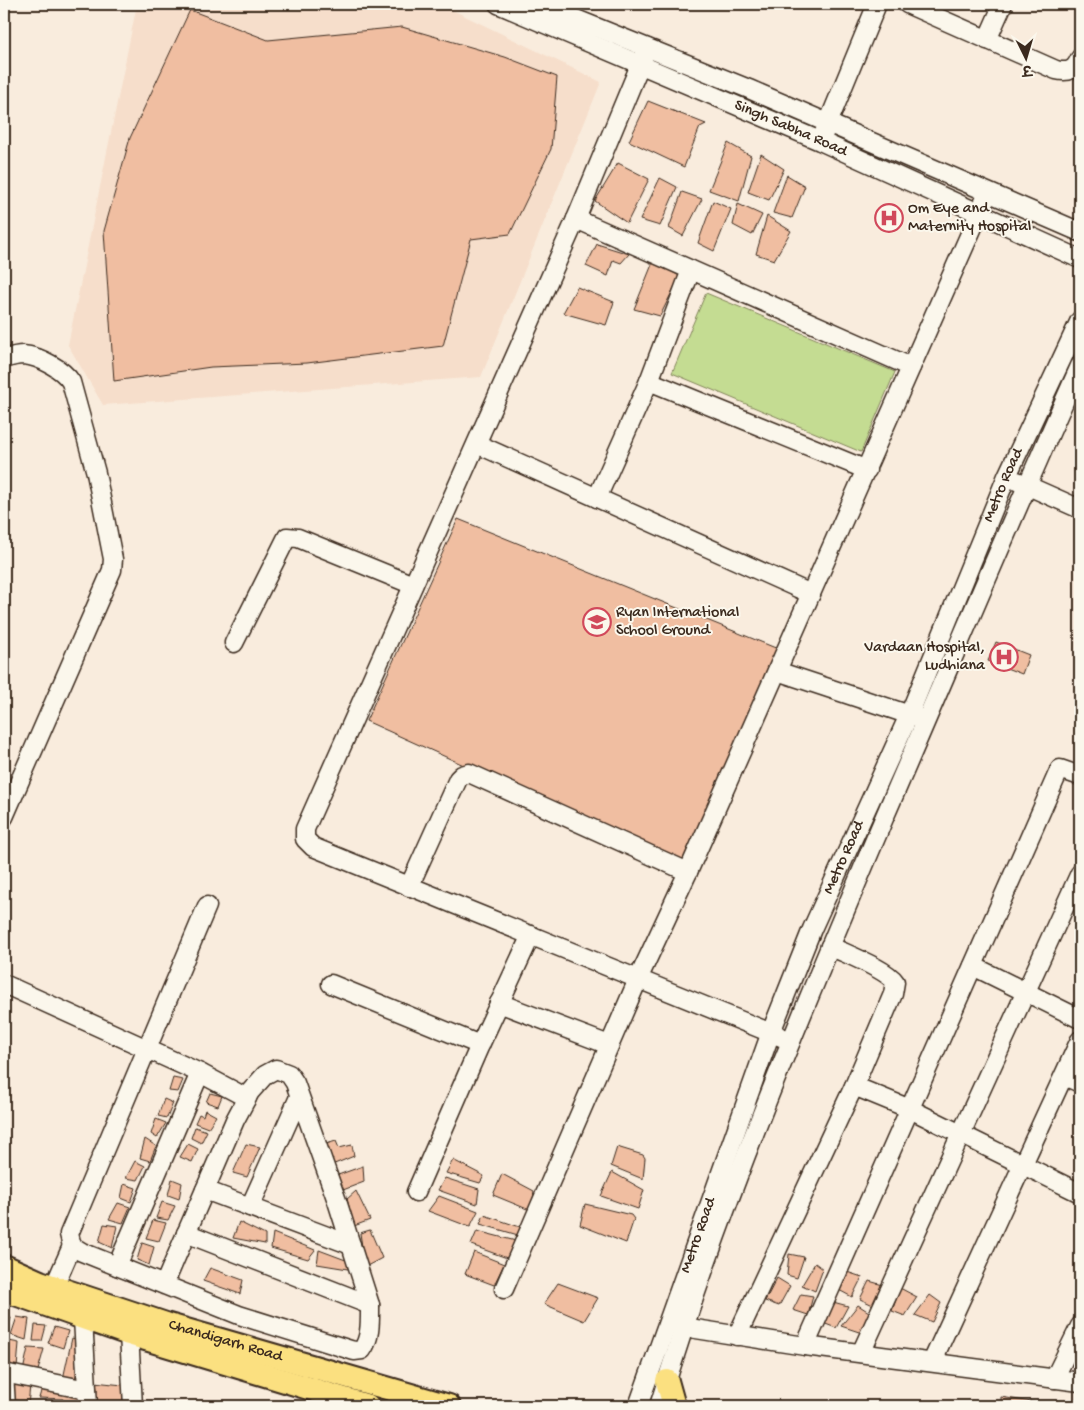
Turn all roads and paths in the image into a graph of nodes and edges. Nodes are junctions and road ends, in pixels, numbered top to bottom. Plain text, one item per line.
1 (498, 4) edge
2 (539, 4) edge
3 (877, 4) edge
4 (907, 4) edge
5 (1003, 4) edge
6 (987, 40) junction
7 (647, 48) junction
8 (1080, 58) edge
9 (640, 65) junction
10 (828, 124) junction
11 (820, 141) junction
12 (988, 193) junction
13 (981, 213) junction
14 (576, 219) junction
15 (1080, 232) edge
16 (1080, 259) edge
17 (691, 270) junction
18 (1080, 320) edge
19 (4, 359) edge
20 (1080, 366) edge
21 (911, 367) junction
22 (649, 381) junction
23 (477, 444) junction
24 (867, 470) junction
25 (1007, 476) junction
26 (1026, 485) junction
27 (597, 498) junction
28 (1080, 509) edge
29 (413, 586) junction
30 (811, 594) junction
31 (234, 643) dead end
32 (777, 671) junction
33 (909, 715) junction
34 (926, 720) junction
35 (1080, 776) edge
36 (4, 817) edge
37 (688, 872) junction
38 (1080, 873) edge
39 (409, 886) junction
40 (207, 906) dead end
41 (531, 935) junction
42 (830, 946) junction
43 (973, 966) junction
44 (639, 977) junction
45 (4, 984) edge
46 (331, 984) dead end
47 (1027, 993) junction
48 (499, 1003) junction
49 (1080, 1019) edge
50 (771, 1032) junction
51 (791, 1040) junction
52 (1080, 1040) edge
53 (480, 1045) junction
54 (609, 1046) junction
55 (145, 1049) junction
56 (200, 1073) junction
57 (1072, 1079) edge
58 (854, 1086) junction
59 (299, 1096) junction
60 (247, 1098) junction
61 (910, 1109) junction
62 (960, 1134) junction
63 (1023, 1164) junction
64 (205, 1190) junction
65 (416, 1192) dead end
66 (1080, 1193) edge
67 (250, 1207) junction
68 (186, 1233) junction
69 (351, 1245) junction
70 (72, 1246) junction
71 (4, 1266) edge
72 (117, 1266) junction
73 (164, 1285) junction
74 (54, 1287) junction
75 (504, 1289) dead end
76 (4, 1290) edge
77 (370, 1305) junction
78 (83, 1320) junction
79 (1080, 1326) edge
80 (683, 1327) junction
81 (129, 1334) junction
82 (737, 1336) junction
83 (806, 1346) junction
84 (861, 1353) junction
85 (932, 1362) junction
86 (4, 1373) edge
87 (334, 1374) junction
88 (1054, 1379) junction
89 (667, 1381) junction
90 (1080, 1382) edge
91 (88, 1398) edge
92 (327, 1400) edge
93 (6, 1406) edge
94 (133, 1406) edge
95 (368, 1406) edge
96 (449, 1406) edge
97 (638, 1406) edge
98 (659, 1406) edge
99 (674, 1406) edge

1 - 9 street, Singh Sabha Road
2 - 7 street, Singh Sabha Road
3 - 10 street
4 - 6 street
5 - 6 street
6 - 8 street
7 - 9 street
7 - 10 street, Singh Sabha Road
9 - 11 street, Singh Sabha Road
9 - 14 street
10 - 11 street
10 - 12 street, Singh Sabha Road
11 - 13 street, Singh Sabha Road
12 - 13 street
12 - 15 street, Singh Sabha Road
13 - 16 street, Singh Sabha Road
13 - 21 street
14 - 17 street
14 - 23 street
17 - 21 street
17 - 22 street
18 - 25 street, Metro Road
19 - 36 street
20 - 26 street, Metro Road
21 - 24 street
22 - 24 street
22 - 27 street
23 - 27 street
23 - 29 street
24 - 30 street
25 - 26 street
25 - 33 street, Metro Road
26 - 28 street
26 - 34 street, Metro Road
27 - 30 street
29 - 31 street
29 - 39 street
30 - 32 street
32 - 33 street
32 - 37 street
33 - 34 street
33 - 50 street, Metro Road
34 - 42 street, Metro Road
35 - 43 street
37 - 39 street
37 - 44 street
38 - 47 street
39 - 41 street
40 - 55 street
41 - 44 street
41 - 48 street
42 - 51 street, Metro Road
42 - 58 street
43 - 47 street
43 - 61 street
44 - 50 street
44 - 54 street
45 - 55 street
46 - 53 street
47 - 49 street
47 - 62 street
48 - 53 street
48 - 54 street
50 - 51 street
50 - 97 street, Metro Road
51 - 80 street, Metro Road
52 - 57 street
53 - 65 street
54 - 75 street
55 - 56 street
55 - 70 street
56 - 60 street
56 - 72 street
57 - 63 street
58 - 61 street
58 - 82 street
59 - 60 street
59 - 67 street
59 - 69 street
60 - 64 street
61 - 62 street
61 - 83 street
62 - 63 street
62 - 84 street
63 - 66 street
63 - 85 street
64 - 67 street
64 - 68 street
67 - 69 street
68 - 73 street
68 - 77 street
69 - 77 street
70 - 72 street
70 - 74 street
71 - 74 main road, Chandigarh Road
72 - 73 street
73 - 77 street
74 - 87 main road, Chandigarh Road
76 - 78 main road, Chandigarh Road
78 - 81 main road, Chandigarh Road
78 - 91 street
79 - 88 street
80 - 82 street
80 - 89 street, Metro Road
81 - 92 main road, Chandigarh Road
81 - 94 street
82 - 83 street
83 - 84 street
84 - 85 street
85 - 88 street
86 - 91 street
86 - 93 street
87 - 92 street
87 - 96 main road, Chandigarh Road
88 - 90 street
89 - 98 street, Metro Road
89 - 99 main road
92 - 95 main road, Chandigarh Road

